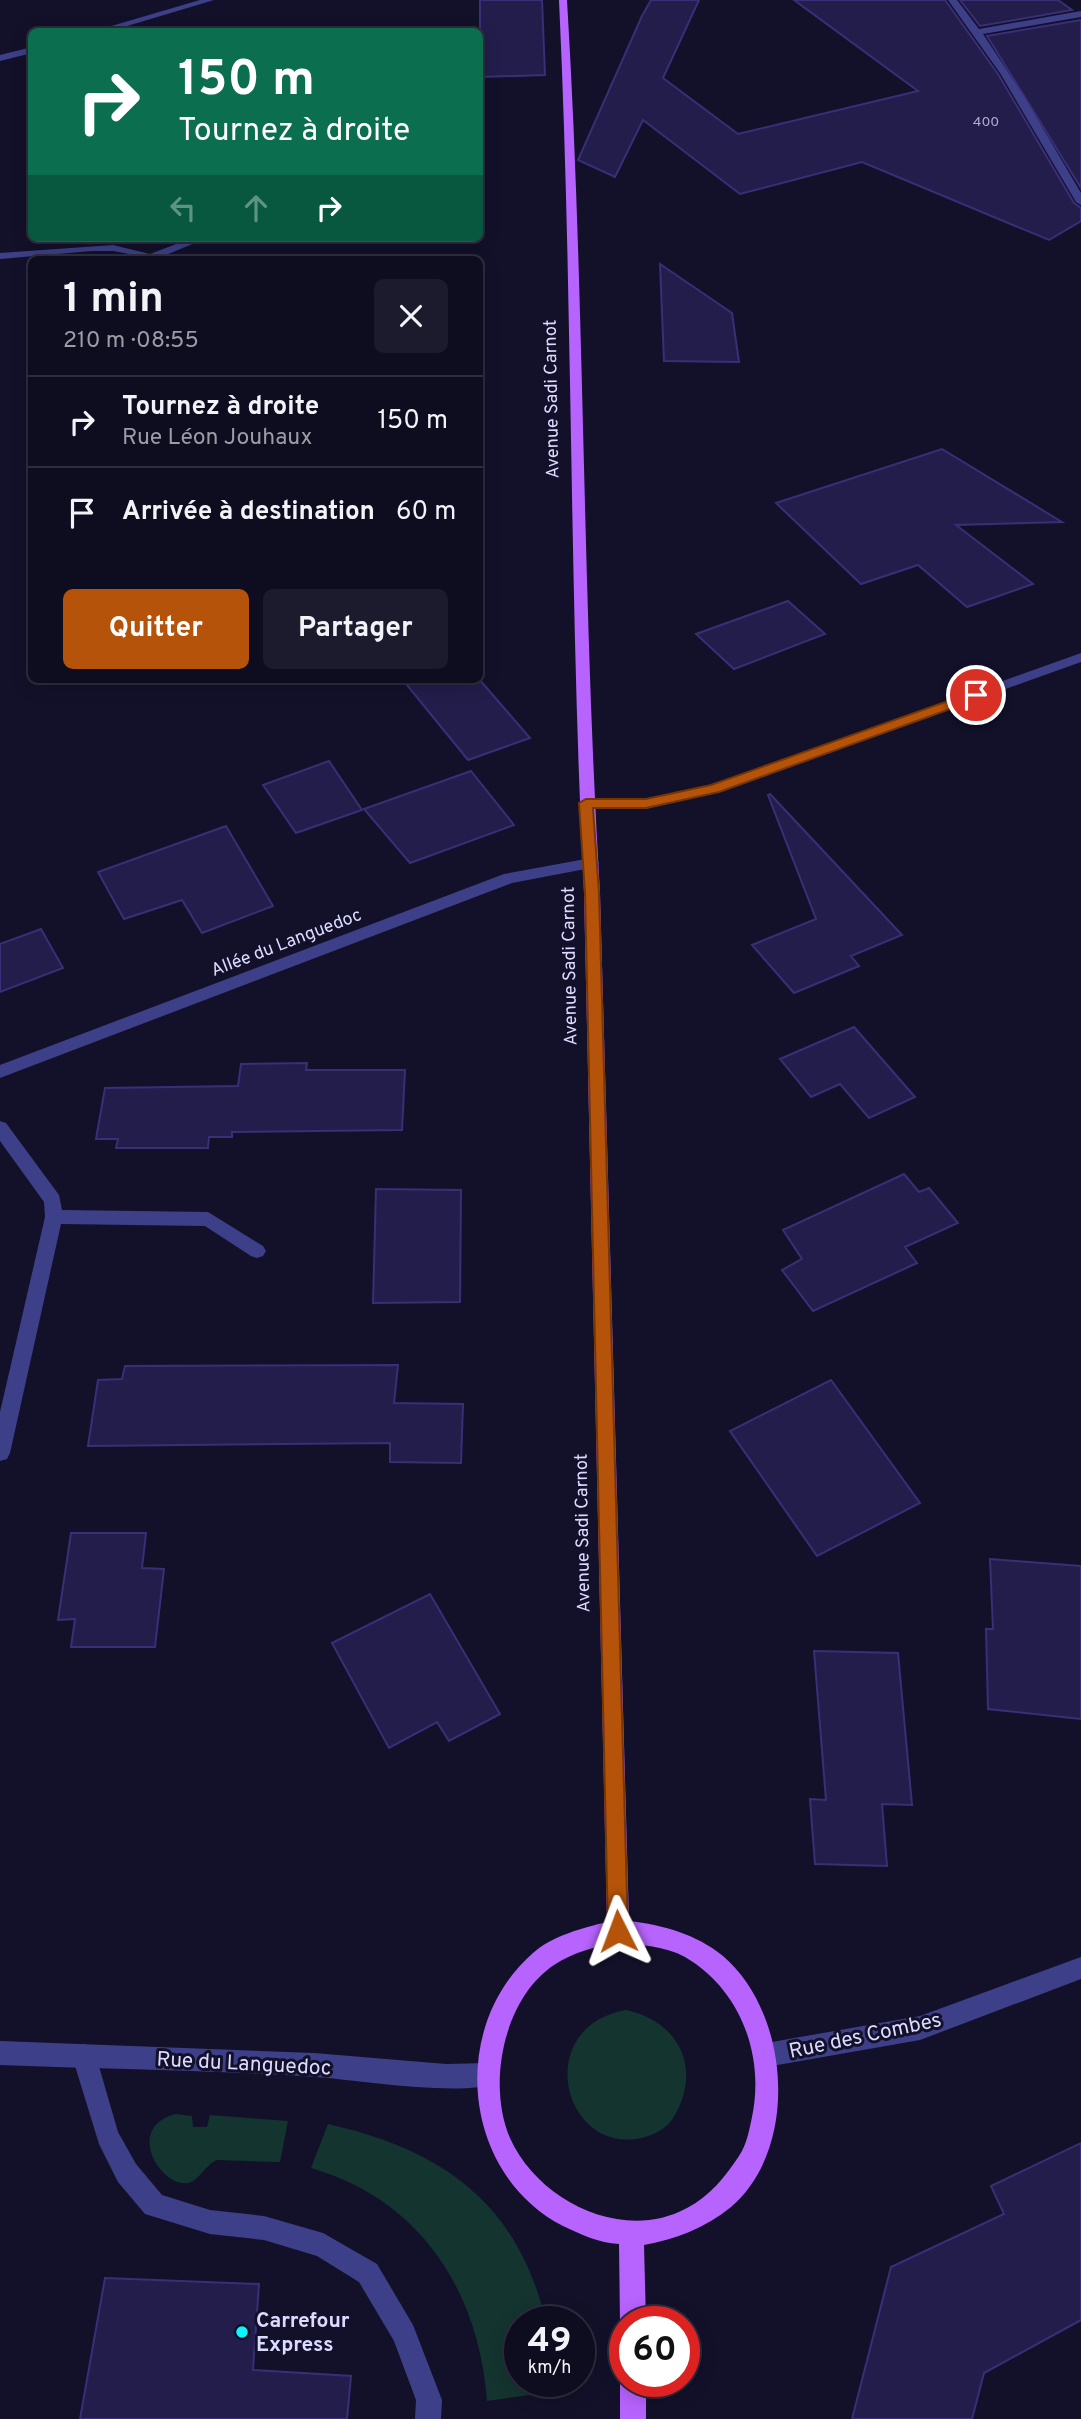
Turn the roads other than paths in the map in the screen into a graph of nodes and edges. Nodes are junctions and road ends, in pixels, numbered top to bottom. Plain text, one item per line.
1 (210, 0) edge
2 (563, 0) edge
3 (952, 0) edge
4 (1081, 14) edge
5 (107, 28) edge
6 (979, 32) junction
7 (28, 51) edge
8 (0, 58) edge
9 (1081, 202) edge
10 (191, 242) edge
11 (0, 256) edge
12 (146, 256) edge
13 (154, 256) edge
14 (1081, 657) edge
15 (586, 803) junction
16 (591, 863) junction
17 (0, 1072) edge
18 (0, 1128) edge
19 (54, 1217) junction
20 (257, 1251) dead end
21 (0, 1453) edge
22 (618, 1931) junction
23 (1081, 1968) edge
24 (0, 2053) edge
25 (766, 2054) junction
26 (84, 2056) junction
27 (488, 2076) junction
28 (631, 2235) junction
29 (633, 2306) edge
30 (633, 2397) edge
31 (428, 2419) edge
32 (633, 2419) edge

1 - 5 street
2 - 15 main road, Avenue Sadi Carnot
3 - 6 street
4 - 6 street
6 - 9 street
7 - 8 street
10 - 13 street
11 - 12 street
14 - 15 street
15 - 16 main road, Avenue Sadi Carnot
16 - 17 street, Allée du Languedoc
16 - 22 main road, Avenue Sadi Carnot
18 - 19 street
19 - 20 street
19 - 21 street
22 - 25 main road
22 - 27 main road
23 - 25 street, Rue des Combes
24 - 26 street, Rue du Languedoc
25 - 28 main road
26 - 27 street, Rue du Languedoc
26 - 31 street
27 - 28 main road
28 - 29 main road
30 - 32 main road

